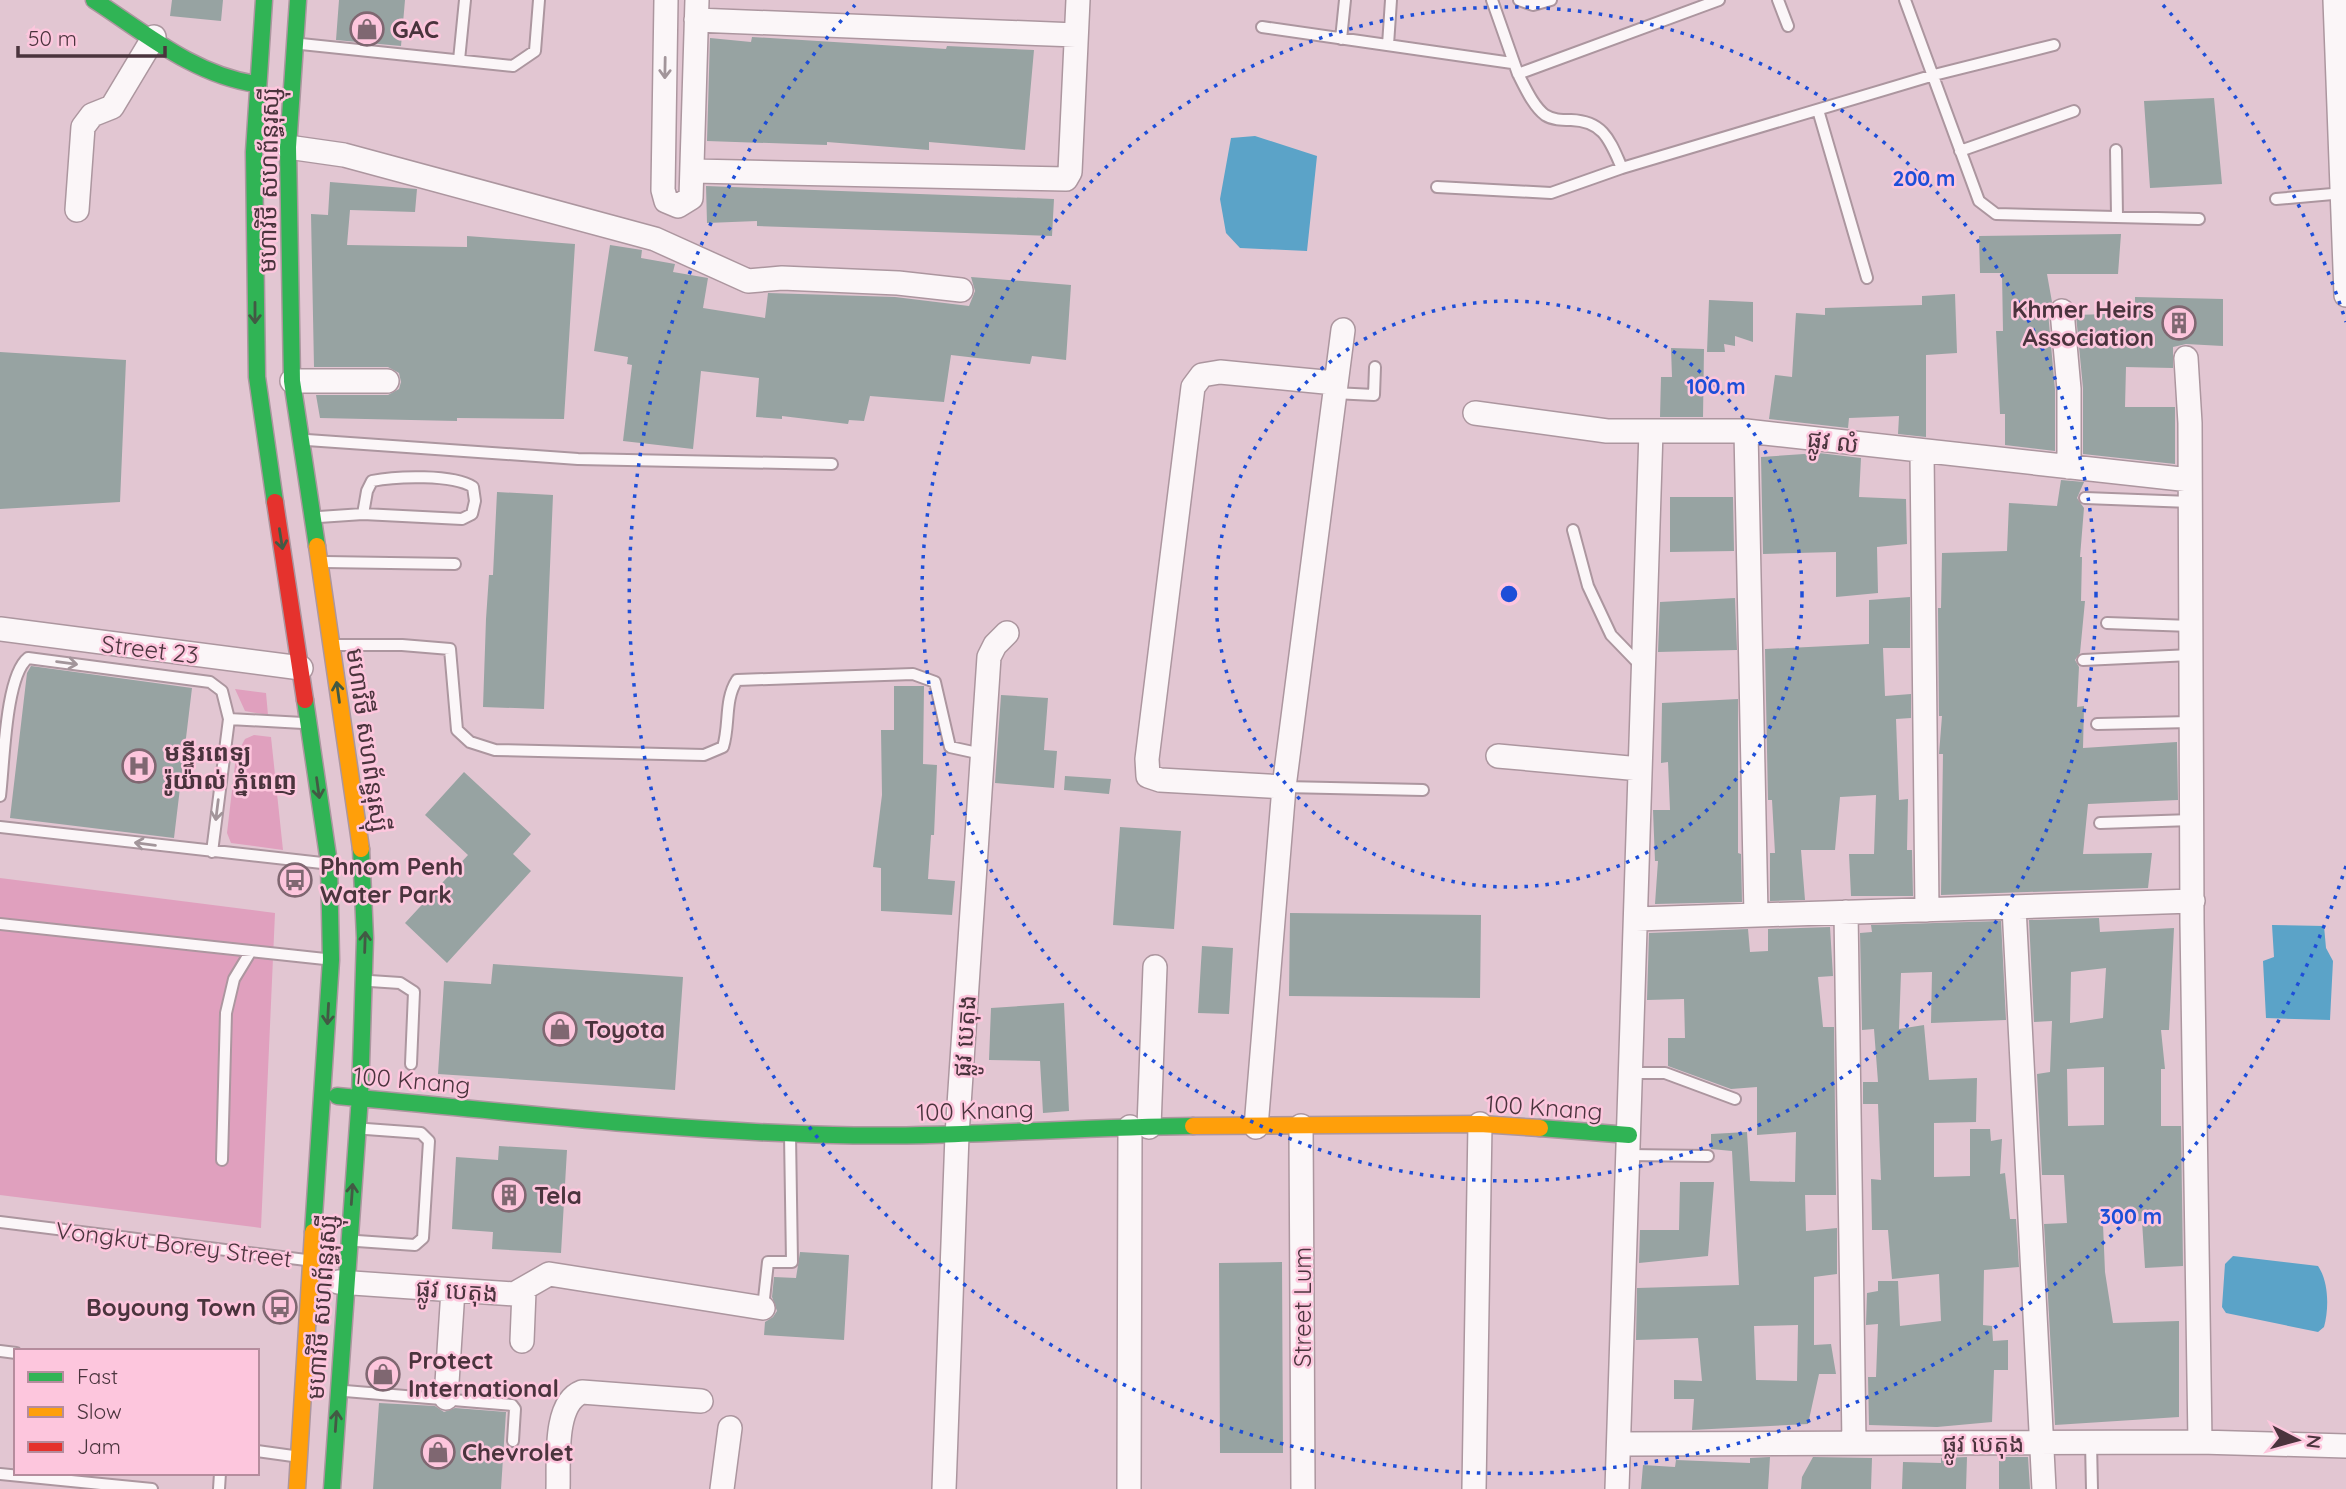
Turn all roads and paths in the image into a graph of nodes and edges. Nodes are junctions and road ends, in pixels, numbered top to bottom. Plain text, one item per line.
1 (94, 0) edge
2 (264, 0) edge
3 (298, 0) edge
4 (465, 0) edge
5 (539, 0) edge
6 (666, 0) edge
7 (1077, 0) edge
8 (1345, 0) edge
9 (1391, 0) edge
10 (1492, 0) edge
11 (1520, 0) edge
12 (1551, 0) edge
13 (1719, 0) edge
14 (1778, 0) edge
15 (1905, 0) edge
16 (2335, 0) edge
17 (697, 10) edge
18 (1788, 26) dead end
19 (1262, 27) dead end
20 (1076, 35) junction
21 (154, 37) junction
22 (1341, 39) junction
23 (295, 43) junction
24 (1388, 45) junction
25 (2054, 45) dead end
26 (459, 60) junction
27 (1512, 63) junction
28 (1518, 74) junction
29 (1934, 75) junction
30 (257, 85) junction
31 (1818, 110) junction
32 (2074, 111) dead end
33 (288, 147) junction
34 (2116, 150) dead end
35 (1960, 151) junction
36 (1622, 168) junction
37 (693, 171) junction
38 (1437, 187) dead end
39 (2344, 193) edge
40 (2276, 199) dead end
41 (77, 210) dead end
42 (2117, 216) junction
43 (2199, 219) dead end
44 (1867, 278) dead end
45 (961, 290) dead end
46 (2346, 295) edge
47 (2062, 311) dead end
48 (1343, 330) dead end
49 (2186, 358) dead end
50 (1375, 367) dead end
51 (292, 381) junction
52 (387, 381) dead end
53 (1335, 388) junction
54 (1475, 413) dead end
55 (1651, 431) junction
56 (1746, 431) junction
57 (301, 441) junction
58 (1922, 452) junction
59 (832, 464) dead end
60 (2069, 467) junction
61 (2190, 491) junction
62 (2085, 498) dead end
63 (363, 514) junction
64 (312, 518) junction
65 (1573, 530) dead end
66 (319, 563) junction
67 (455, 564) dead end
68 (2107, 622) dead end
69 (2191, 626) junction
70 (0, 629) edge
71 (1007, 633) dead end
72 (331, 645) junction
73 (2191, 655) junction
74 (2083, 660) dead end
75 (300, 668) junction
76 (1643, 668) junction
77 (0, 681) edge
78 (13, 682) junction
79 (229, 719) junction
80 (326, 721) junction
81 (2191, 723) junction
82 (2097, 724) dead end
83 (983, 754) junction
84 (1498, 757) dead end
85 (1640, 769) junction
86 (1284, 787) junction
87 (1423, 790) dead end
88 (0, 796) edge
89 (2192, 820) junction
90 (2100, 823) dead end
91 (0, 827) edge
92 (212, 852) junction
93 (329, 863) junction
94 (2193, 901) junction
95 (2014, 907) junction
96 (1927, 910) junction
97 (1846, 912) junction
98 (1756, 915) junction
99 (1636, 919) junction
100 (0, 924) edge
101 (251, 951) junction
102 (331, 960) junction
103 (1155, 967) dead end
104 (364, 980) junction
105 (411, 1064) dead end
106 (1631, 1073) junction
107 (323, 1095) junction
108 (359, 1097) junction
109 (1735, 1098) dead end
110 (1480, 1124) junction
111 (1301, 1126) junction
112 (1140, 1127) junction
113 (1256, 1127) junction
114 (357, 1128) junction
115 (790, 1133) junction
116 (957, 1135) junction
117 (1629, 1145) junction
118 (1708, 1156) dead end
119 (222, 1160) dead end
120 (0, 1222) edge
121 (349, 1240) junction
122 (312, 1271) junction
123 (347, 1273) junction
124 (453, 1290) junction
125 (524, 1291) junction
126 (763, 1308) joint
127 (523, 1341) dead end
128 (338, 1391) junction
129 (446, 1398) junction
130 (701, 1401) dead end
131 (730, 1428) dead end
132 (513, 1441) dead end
133 (2200, 1442) junction
134 (1854, 1443) junction
135 (2042, 1443) junction
136 (2091, 1443) junction
137 (1619, 1444) junction
138 (2346, 1447) edge
139 (259, 1451) edge
140 (300, 1457) junction
141 (0, 1474) edge
142 (152, 1489) edge
143 (298, 1489) edge
144 (332, 1489) edge
145 (558, 1489) edge
146 (722, 1489) edge
147 (944, 1489) edge
148 (1129, 1489) edge
149 (1303, 1489) edge
150 (1474, 1489) edge
151 (1617, 1489) edge
152 (2044, 1489) edge
153 (2092, 1489) edge

1 - 21 main road
2 - 30 main road, មហាវិថី សហព័ន្ធរុស្ស៊ី
3 - 23 main road, មហាវិថី សហព័ន្ធរុស្ស៊ី
4 - 26 lane
5 - 26 lane
6 -> 37 street
7 - 20 street
8 - 22 lane
9 - 24 lane
10 - 27 lane
11 - 12 lane
13 - 28 lane
14 - 18 lane
15 - 29 lane
16 - 39 street
17 - 20 street
17 - 37 street
19 - 22 lane
20 - 37 street
21 - 30 main road
21 - 41 street
22 - 24 lane
23 - 26 lane
23 - 33 main road, មហាវិថី សហព័ន្ធរុស្ស៊ី
24 - 27 lane
25 - 29 lane
27 - 28 lane
28 - 36 lane
29 - 31 lane
29 - 35 lane
30 -> 75 main road, មហាវិថី សហព័ន្ធរុស្ស៊ី
31 - 36 lane
31 - 44 lane
32 - 35 lane
33 - 45 street
33 - 51 main road, មហាវិថី សហព័ន្ធរុស្ស៊ី
34 - 42 lane
35 - 42 lane
36 - 38 lane
39 - 40 lane
39 - 46 street
42 - 43 lane
47 - 60 street
48 - 53 street
49 - 61 street
50 - 53 lane
51 - 52 street
51 - 57 main road, មហាវិថី សហព័ន្ធរុស្ស៊ី
53 - 86 street
53 - 86 street
54 - 55 street, ផ្លូវ លំ
55 - 56 street, ផ្លូវ លំ
55 - 76 street
56 - 58 street, ផ្លូវ លំ
56 - 98 street
57 - 59 lane
57 - 64 main road, មហាវិថី សហព័ន្ធរុស្ស៊ី
58 - 60 street, ផ្លូវ លំ
58 - 96 street
60 - 61 street, ផ្លូវ លំ
61 - 62 lane
61 - 69 street
63 - 63 lane
63 - 64 lane
64 - 66 main road, មហាវិថី សហព័ន្ធរុស្ស៊ី
65 - 76 lane
66 - 67 lane
66 - 72 main road, មហាវិថី សហព័ន្ធរុស្ស៊ី
68 - 69 lane
69 - 73 street
70 - 75 street, Street 23
71 - 83 street, ផ្លូវ បេតុង
80 -> 72 main road, មហាវិថី សហព័ន្ធរុស្ស៊ី
72 - 83 lane
73 - 74 lane
73 - 81 street
75 - 80 main road, មហាវិថី សហព័ន្ធរុស្ស៊ី
76 - 85 street
77 - 78 lane
78 -> 79 lane
78 - 88 lane
79 - 80 lane
79 -> 92 lane
80 -> 93 main road, មហាវិថី សហព័ន្ធរុស្ស៊ី
104 -> 80 main road, មហាវិថី សហព័ន្ធរុស្ស៊ី
81 - 82 lane
81 - 89 street
83 - 116 street, ផ្លូវ បេតុង
84 - 85 street
85 - 99 street
86 - 87 lane
86 - 113 street
89 - 90 lane
89 - 94 street
92 -> 91 lane
92 - 93 lane
93 - 102 main road, មហាវិថី សហព័ន្ធរុស្ស៊ី
94 - 95 street
94 - 133 street
95 - 96 street
95 - 135 street
96 - 97 street
97 - 98 street
97 - 134 street
98 - 99 street
99 - 106 street
100 - 101 lane
101 - 102 lane
101 - 119 lane
102 -> 107 main road, មហាវិថី សហព័ន្ធរុស្ស៊ី
103 - 112 street
104 - 105 lane
104 - 108 main road, មហាវិថី សហព័ន្ធរុស្ស៊ី
106 - 109 lane
106 - 117 street
107 - 108 main road, 100 Knang
107 - 122 main road, មហាវិថី សហព័ន្ធរុស្ស៊ី
108 - 114 main road, មហាវិថី សហព័ន្ធរុស្ស៊ី
108 - 115 main road, 100 Knang
110 - 111 main road, 100 Knang
110 - 117 main road, 100 Knang
110 - 150 street
111 - 113 main road, 100 Knang
111 - 149 street, Street Lum
112 - 113 main road, 100 Knang
112 - 116 main road, 100 Knang
112 - 148 street
121 -> 114 main road, មហាវិថី សហព័ន្ធរុស្ស៊ី
114 - 121 lane
115 - 116 main road, 100 Knang
115 - 126 lane
116 - 147 street, ផ្លូវ បេតុង
117 - 118 lane
117 - 137 street
120 - 122 lane, Vongkut Borey Street
121 - 123 main road, មហាវិថី សហព័ន្ធរុស្ស៊ី
122 - 123 street, Vongkut Borey Street
122 - 140 main road, មហាវិថី សហព័ន្ធរុស្ស៊ី
123 - 124 street, ផ្លូវ បេតុង
123 - 128 main road, មហាវិថី សហព័ន្ធរុស្ស៊ី
124 - 125 street, ផ្លូវ បេតុង
124 - 129 street
125 - 126 street, ផ្លូវ បេតុង
125 - 127 street
128 - 129 lane
144 -> 128 main road, មហាវិថី សហព័ន្ធរុស្ស៊ី
129 - 132 lane
130 - 145 street
131 - 146 street
133 - 136 street, ផ្លូវ បេតុង
133 - 138 street, ផ្លូវ បេតុង
134 - 135 street, ផ្លូវ បេតុង
134 - 137 street, ផ្លូវ បេតុង
135 - 136 street, ផ្លូវ បេតុង
135 - 152 street
136 - 153 lane
137 - 151 street
139 - 140 lane
140 - 143 main road, មហាវិថី សហព័ន្ធរុស្ស៊ី
141 - 142 lane

